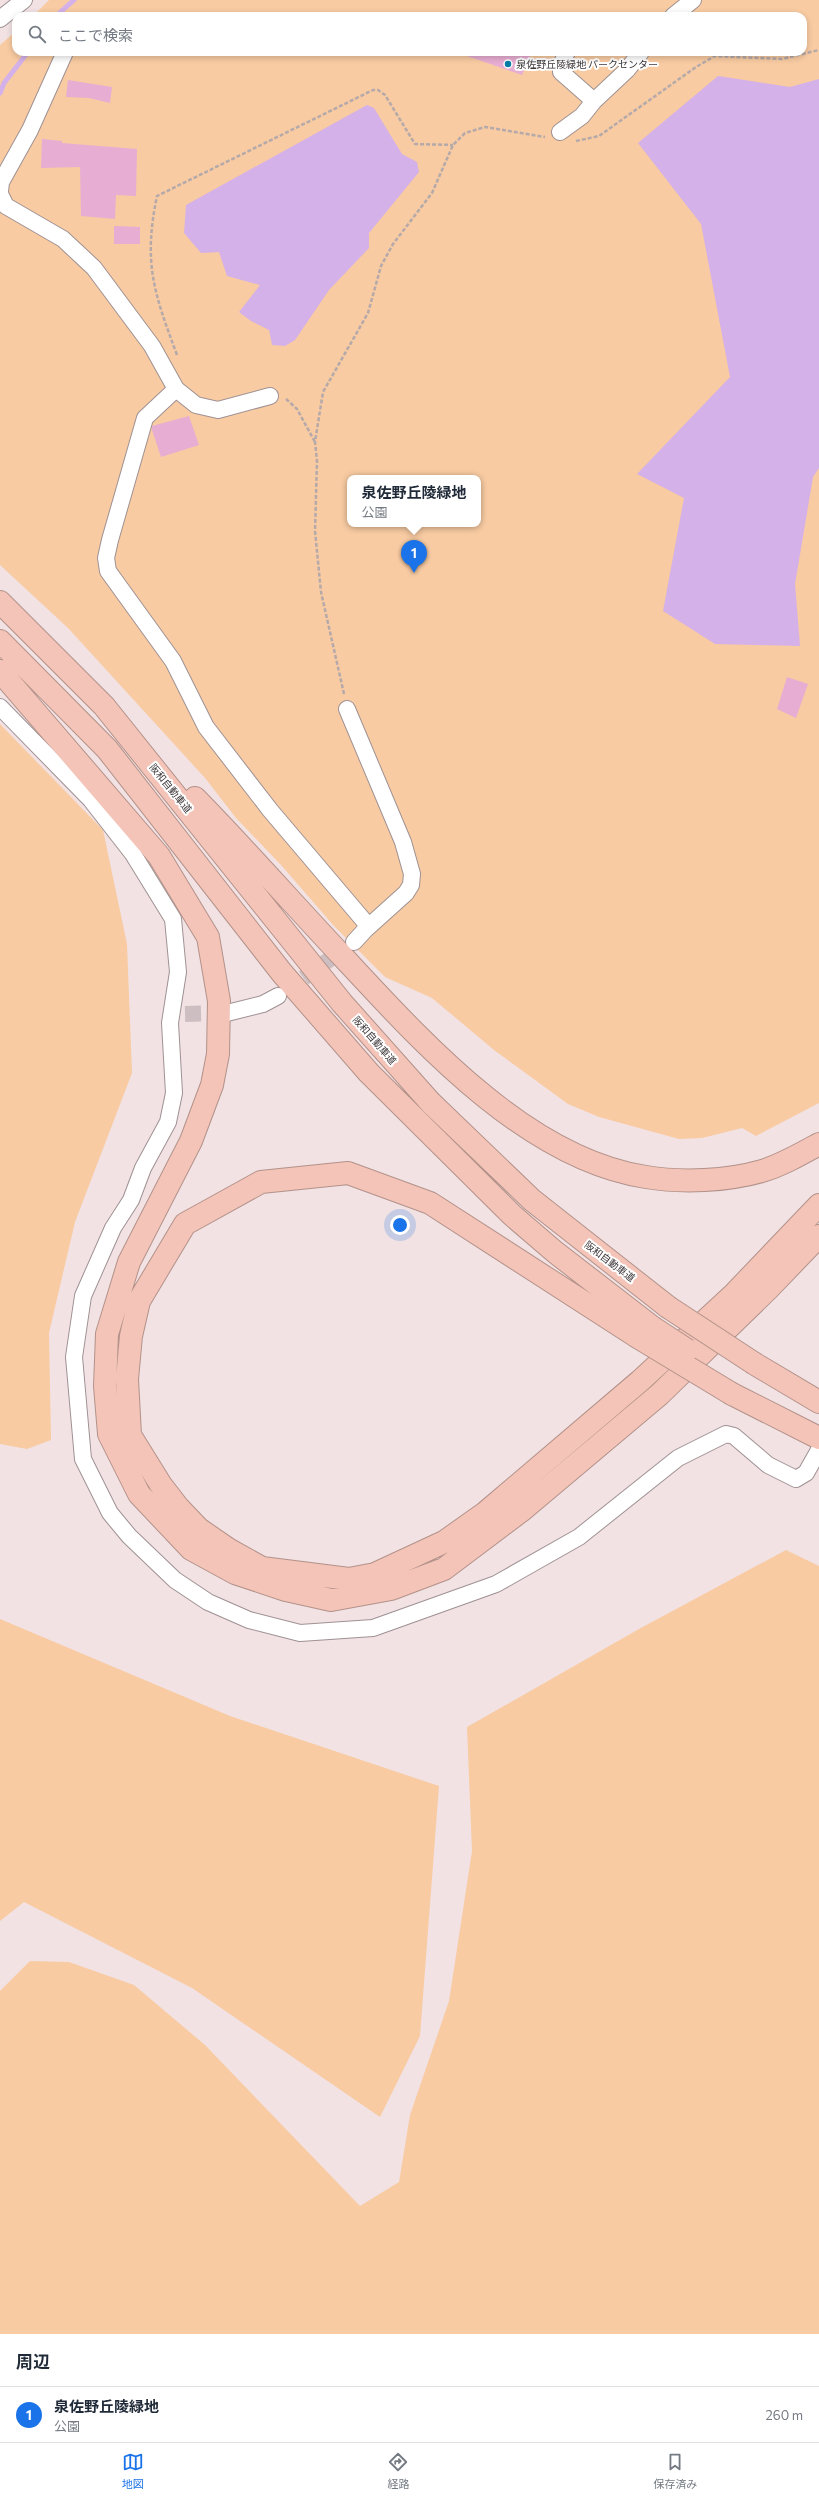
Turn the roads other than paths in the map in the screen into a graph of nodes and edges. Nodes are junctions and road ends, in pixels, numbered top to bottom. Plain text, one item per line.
1 (24, 0) edge
2 (693, 0) edge
3 (678, 12) edge
4 (0, 19) edge
5 (63, 56) edge
6 (565, 56) edge
7 (635, 56) edge
8 (594, 101) junction
9 (560, 137) road end
10 (0, 192) edge
11 (176, 389) junction
12 (270, 396) road end
13 (0, 602) edge
14 (0, 642) edge
15 (0, 671) edge
16 (104, 706) junction
17 (0, 707) edge
18 (347, 709) road end
19 (366, 929) junction
20 (354, 942) tunnel mouth
21 (278, 996) tunnel mouth
22 (227, 1012) tunnel mouth
23 (819, 1144) edge
24 (819, 1205) edge
25 (819, 1236) edge
26 (644, 1331) junction
27 (735, 1389) junction
28 (819, 1402) edge
29 (819, 1431) edge
30 (819, 1438) edge
31 (819, 1450) edge

1 - 4 street
2 - 3 street
5 - 10 street
6 - 8 street
7 - 8 street
8 - 9 street
10 - 11 street
11 - 12 street
11 - 19 street
13 - 16 highway, 阪和自動車道
14 - 26 highway
15 - 25 highway
16 - 23 highway
16 - 28 highway, 阪和自動車道, bridge
17 - 31 street
18 - 19 street
19 - 20 street
21 - 22 street
24 - 26 highway
26 - 27 highway, bridge
27 - 29 highway
27 - 30 highway

